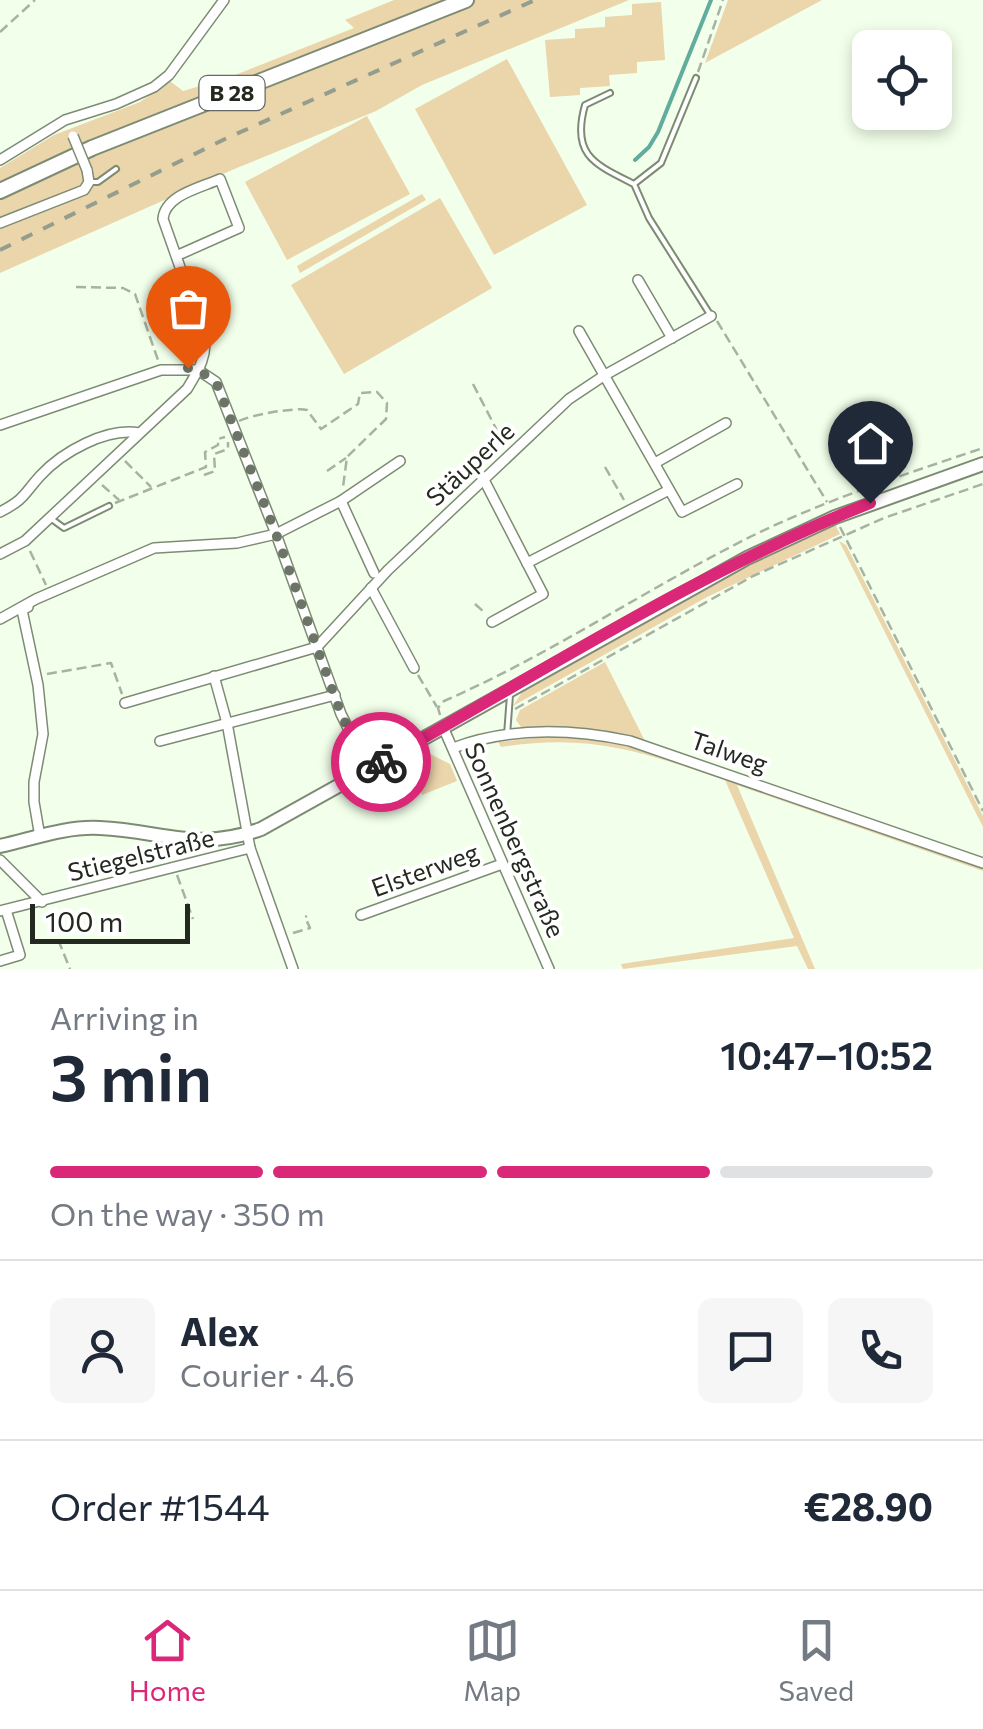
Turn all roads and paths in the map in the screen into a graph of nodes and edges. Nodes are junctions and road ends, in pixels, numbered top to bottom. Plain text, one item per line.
1 (35, 0) edge
2 (224, 0) edge
3 (466, 0) edge
4 (723, 0) edge
5 (0, 32) edge
6 (696, 78) joint
7 (610, 93) dead end
8 (65, 120) junction
9 (0, 160) edge
10 (116, 169) dead end
11 (90, 182) junction
12 (634, 184) junction
13 (0, 190) edge
14 (0, 222) edge
15 (176, 256) junction
16 (638, 280) dead end
17 (76, 287) dead end
18 (711, 316) junction
19 (579, 331) dead end
20 (672, 338) junction
21 (161, 370) junction
22 (198, 370) junction
23 (605, 375) junction
24 (474, 384) dead end
25 (726, 423) dead end
26 (232, 424) junction
27 (0, 425) edge
28 (139, 433) junction
29 (218, 445) junction
30 (983, 448) edge
31 (221, 452) junction
32 (117, 453) junction
33 (510, 454) junction
34 (347, 457) junction
35 (400, 461) dead end
36 (655, 463) junction
37 (983, 464) edge
38 (215, 466) junction
39 (605, 467) dead end
40 (206, 468) junction
41 (327, 471) dead end
42 (204, 475) dead end
43 (92, 476) junction
44 (483, 478) junction
45 (737, 484) dead end
46 (983, 484) edge
47 (152, 488) junction
48 (670, 490) junction
49 (120, 501) junction
50 (341, 501) junction
51 (827, 502) junction
52 (109, 506) joint
53 (630, 510) junction
54 (0, 512) edge
55 (49, 517) junction
56 (835, 518) junction
57 (276, 534) junction
58 (844, 535) junction
59 (25, 541) junction
60 (0, 554) edge
61 (527, 563) junction
62 (374, 572) dead end
63 (372, 588) junction
64 (50, 594) junction
65 (36, 599) junction
66 (476, 604) dead end
67 (0, 619) edge
68 (493, 622) joint
69 (318, 647) junction
70 (414, 668) joint
71 (36, 676) junction
72 (214, 676) junction
73 (510, 690) junction
74 (335, 695) junction
75 (125, 703) joint
76 (438, 708) junction
77 (509, 713) junction
78 (227, 724) junction
79 (444, 727) junction
80 (508, 735) junction
81 (160, 741) dead end
82 (453, 748) junction
83 (394, 755) junction
84 (368, 770) junction
85 (417, 789) dead end
86 (983, 811) edge
87 (40, 837) junction
88 (249, 841) junction
89 (0, 846) edge
90 (0, 860) edge
91 (983, 862) edge
92 (502, 864) junction
93 (175, 868) junction
94 (42, 902) junction
95 (3, 910) edge
96 (361, 915) dead end
97 (308, 916) dead end
98 (192, 919) dead end
99 (282, 936) junction
100 (0, 961) edge
101 (70, 969) edge
102 (293, 969) edge
103 (549, 969) edge

1 - 5 path
2 - 8 street
3 - 13 main road, B 28
4 - 6 path
6 - 12 lane
7 - 12 lane
8 - 9 street
8 - 11 street, bridge
10 - 11 lane
11 - 14 street
12 - 18 lane
15 - 15 street
15 - 22 street
16 - 20 street
17 - 21 path
18 - 20 street, Stäuperle
18 - 51 path
19 - 23 street
20 - 23 street, Stäuperle
21 - 22 street
21 - 27 street
22 - 26 street
22 - 28 street
23 - 33 street, Stäuperle
23 - 36 street
24 - 33 path
25 - 36 street
26 - 34 path
26 - 57 street
28 - 32 street
28 - 54 street
29 - 31 path
29 - 31 path
29 - 40 path
30 - 51 path
31 - 38 path
32 - 43 street
32 - 47 path
33 - 44 street, Stäuperle
34 - 41 path
34 - 50 path
35 - 50 street
36 - 48 street
37 - 56 street
38 - 40 path
38 - 42 path
39 - 53 path
40 - 47 path
43 - 49 path
43 - 55 street
44 - 61 street
44 - 63 street, Stäuperle
45 - 48 street
46 - 58 path
47 - 49 path
48 - 53 street
49 - 52 path
50 - 57 street
50 - 62 street
51 - 56 path
51 - 76 path
52 - 55 lane
53 - 61 street
55 - 59 street
56 - 58 path
56 - 73 street
57 - 64 street
57 - 69 street
58 - 77 path
58 - 86 path
59 - 60 street
59 - 64 path
61 - 68 street
63 - 69 street, Stäuperle
63 - 70 street
64 - 65 street
65 - 67 street
65 - 71 street
66 - 68 path
69 - 72 street
69 - 74 street
70 - 76 path
71 - 75 path
71 - 87 street
72 - 75 street
72 - 78 street
73 - 77 lane
73 - 79 street
74 - 78 street
74 - 84 street
76 - 79 path
77 - 80 lane
78 - 81 street
78 - 88 street
79 - 82 street, Sonnenbergstraße
79 - 83 street
80 - 82 street, Talweg
80 - 91 street, Talweg
82 - 92 street, Sonnenbergstraße
83 - 84 street
83 - 85 path
84 - 88 street
87 - 88 street
87 - 89 street
88 - 93 street, Stiegelstraße
88 - 99 street
90 - 94 street, Stiegelstraße
92 - 96 street, Elsterweg
92 - 103 street, Sonnenbergstraße
93 - 94 street, Stiegelstraße
93 - 98 path
94 - 95 street, Stiegelstraße
94 - 101 path
95 - 100 street, Stiegelstraße
97 - 99 path
99 - 102 street

